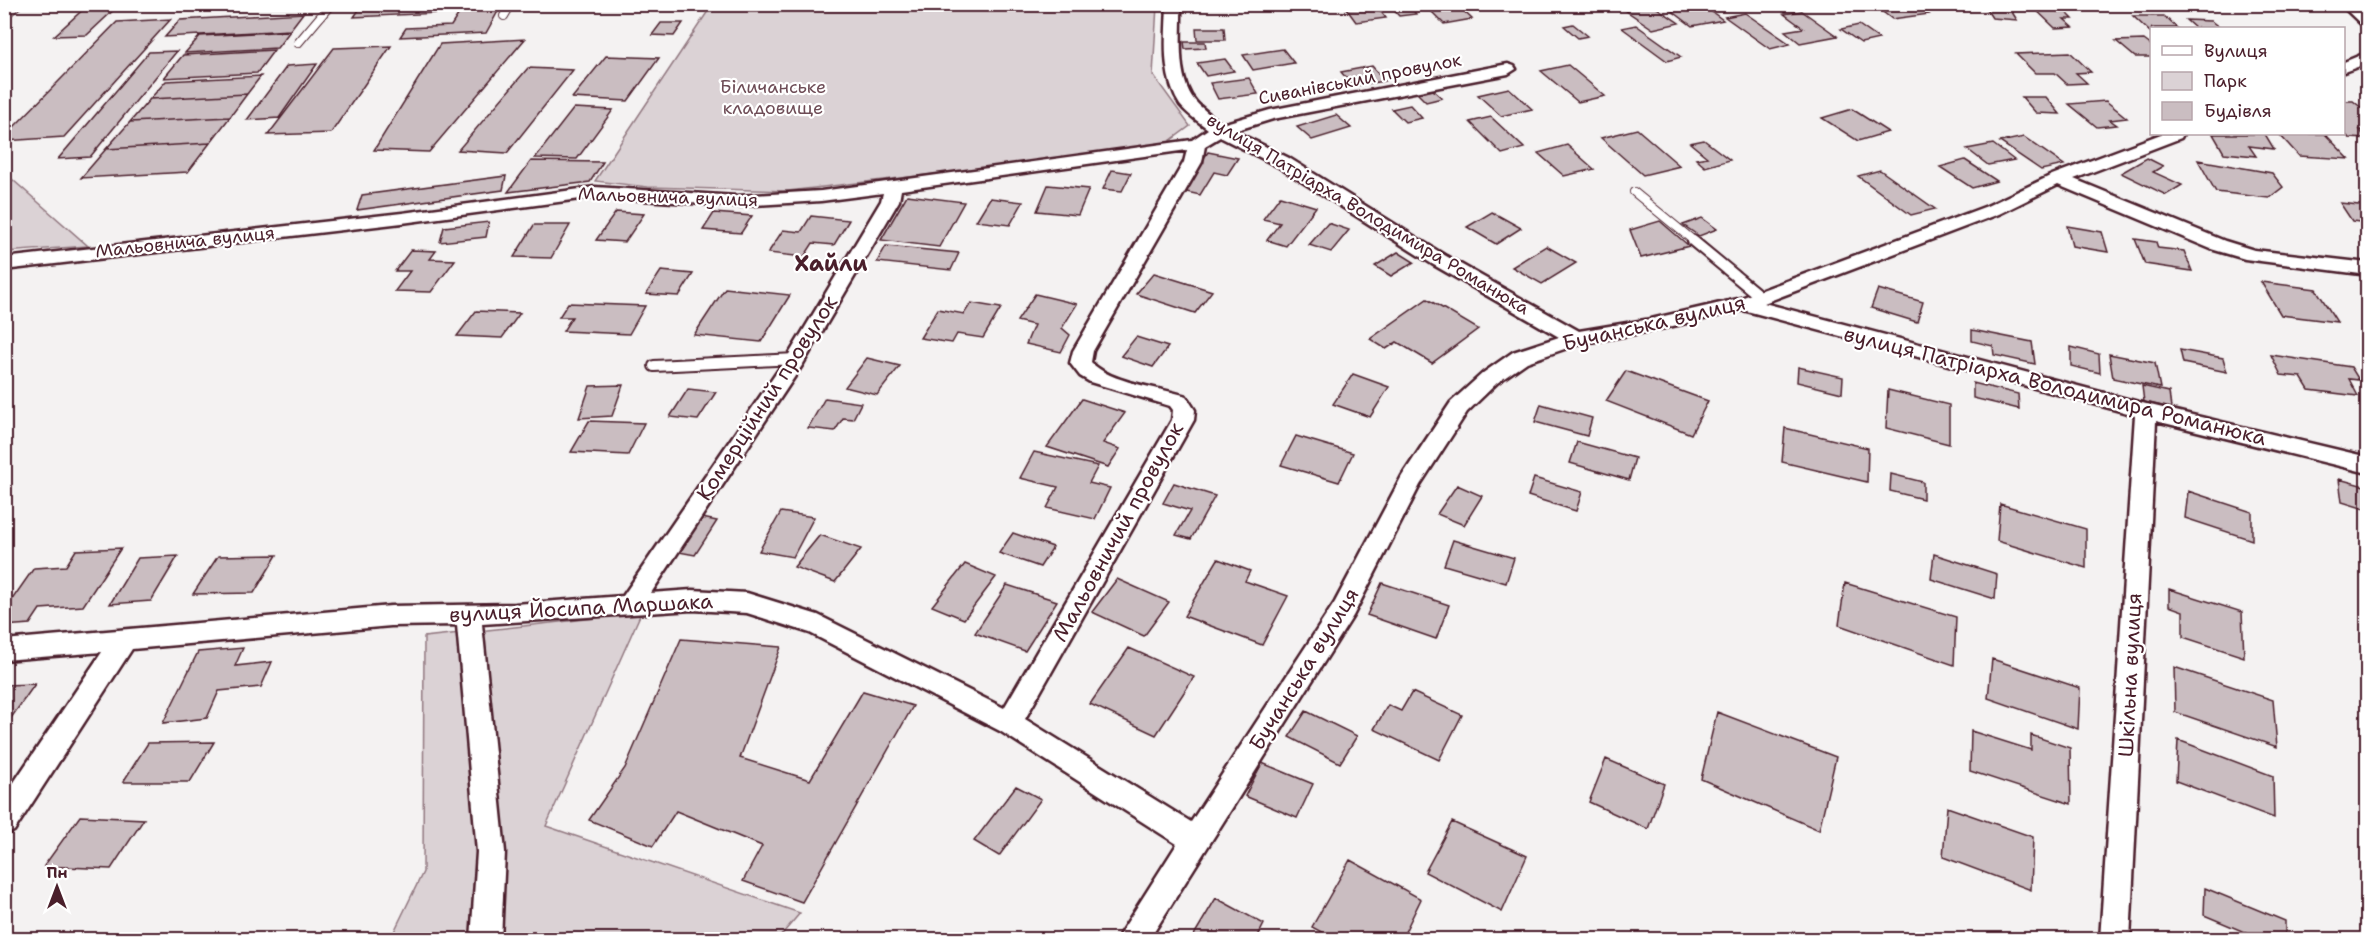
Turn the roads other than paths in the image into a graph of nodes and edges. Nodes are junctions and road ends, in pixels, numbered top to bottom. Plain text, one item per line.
1 (18, 4) edge
2 (331, 4) edge
3 (511, 4) edge
4 (1174, 4) edge
5 (2347, 4) edge
6 (4, 16) edge
7 (504, 16) dead end
8 (2367, 23) edge
9 (298, 43) dead end
10 (2367, 57) edge
11 (2345, 66) edge
12 (1508, 69) dead end
13 (1219, 130) junction
14 (2172, 135) edge
15 (1197, 144) junction
16 (2058, 179) junction
17 (893, 188) junction
18 (1634, 192) dead end
19 (4, 264) edge
20 (2367, 269) edge
21 (1752, 301) junction
22 (1576, 338) junction
23 (796, 359) junction
24 (654, 366) dead end
25 (2146, 411) junction
26 (2367, 465) edge
27 (631, 604) junction
28 (470, 614) junction
29 (124, 640) junction
30 (4, 650) edge
31 (1010, 723) junction
32 (4, 822) edge
33 (1196, 840) junction
34 (486, 939) edge
35 (1131, 939) edge
36 (2115, 939) edge

1 - 6 lane
2 - 9 lane
3 - 7 lane
4 - 13 street, вулиця Патріарха Володимира Романюка
5 - 8 street
10 - 11 street
12 - 13 street, Сиванівський провулок
13 - 15 street, Мальовнича вулиця
13 - 22 street, вулиця Патріарха Володимира Романюка
14 - 16 street, Бучанська вулиця
15 - 17 street, Мальовнича вулиця
15 - 31 street, Мальовничий провулок
16 - 20 street
16 - 21 street, Бучанська вулиця
17 - 19 street, Мальовнича вулиця
17 - 23 street, Комерційний провулок
18 - 21 lane
21 - 22 street, Бучанська вулиця
21 - 25 street, вулиця Патріарха Володимира Романюка
22 - 33 street, Бучанська вулиця
23 - 24 lane
23 - 27 street, Комерційний провулок
25 - 26 street, вулиця Патріарха Володимира Романюка
25 - 36 street, Шкільна вулиця
27 - 28 street, вулиця Йосипа Маршака
27 - 31 street, вулиця Йосипа Маршака
28 - 29 street, вулиця Йосипа Маршака
28 - 34 street
29 - 30 street, вулиця Йосипа Маршака
29 - 32 street
31 - 33 street, вулиця Йосипа Маршака
33 - 35 street, Бучанська вулиця

